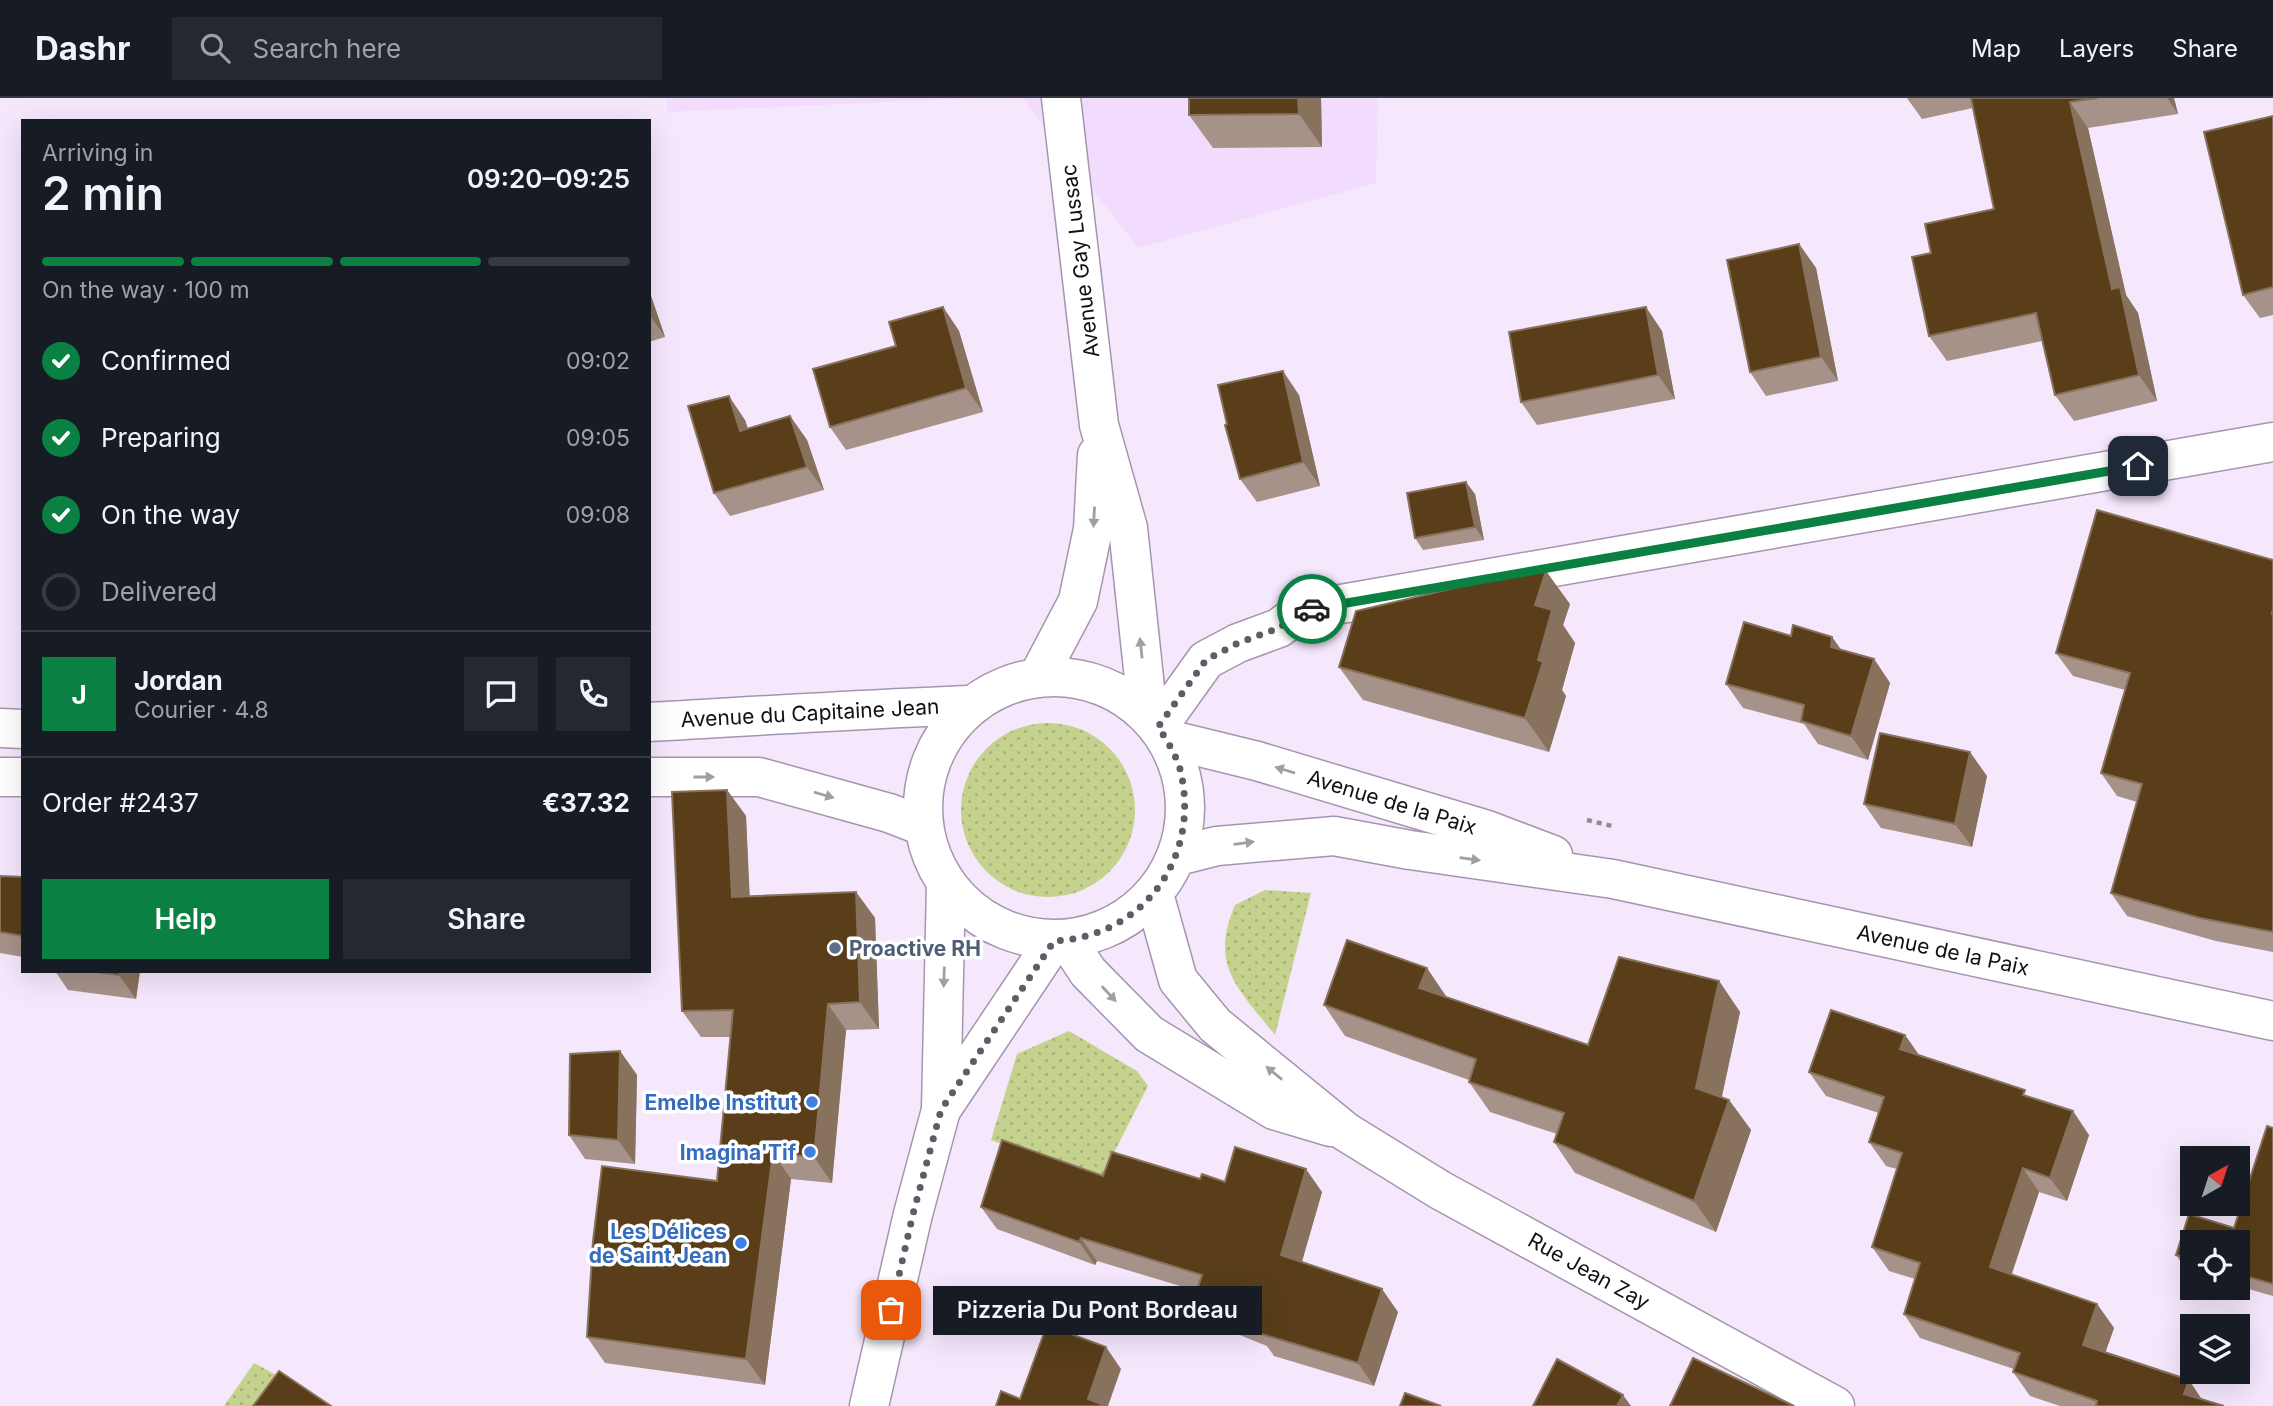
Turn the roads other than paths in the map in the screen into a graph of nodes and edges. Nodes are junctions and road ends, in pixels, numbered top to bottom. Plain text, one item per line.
1 (1062, 98) edge
2 (1099, 425) junction
3 (2273, 442) edge
4 (1038, 677) junction
5 (971, 705) junction
6 (651, 722) edge
7 (1158, 727) junction
8 (0, 728) edge
9 (21, 729) edge
10 (0, 754) edge
11 (21, 754) edge
12 (0, 777) edge
13 (21, 777) edge
14 (651, 777) edge
15 (923, 826) junction
16 (1177, 856) junction
17 (1613, 879) junction
18 (946, 884) junction
19 (1154, 894) junction
20 (1060, 940) junction
21 (2273, 1021) edge
22 (941, 1110) junction
23 (1346, 1132) junction
24 (869, 1406) edge
25 (1835, 1406) edge

1 - 2 street, Avenue Gay Lussac
2 -> 4 street, Avenue Gay Lussac
7 -> 2 street, Avenue Gay Lussac
3 - 7 street
4 - 5 street
4 - 7 street
5 - 6 street, Avenue du Capitaine Jean
5 - 15 street
7 - 16 street
17 -> 7 street, Avenue de la Paix
8 - 9 street
10 - 11 street
12 - 13 street
14 -> 15 street
15 - 18 street
16 -> 17 street, Avenue de la Paix
16 - 19 street
17 - 21 street, Avenue de la Paix
18 - 20 street
18 -> 22 street
19 - 20 street
23 -> 19 street, Rue Jean Zay
20 - 22 street
20 -> 23 street, Rue Jean Zay
22 - 24 street
23 - 25 street, Rue Jean Zay

